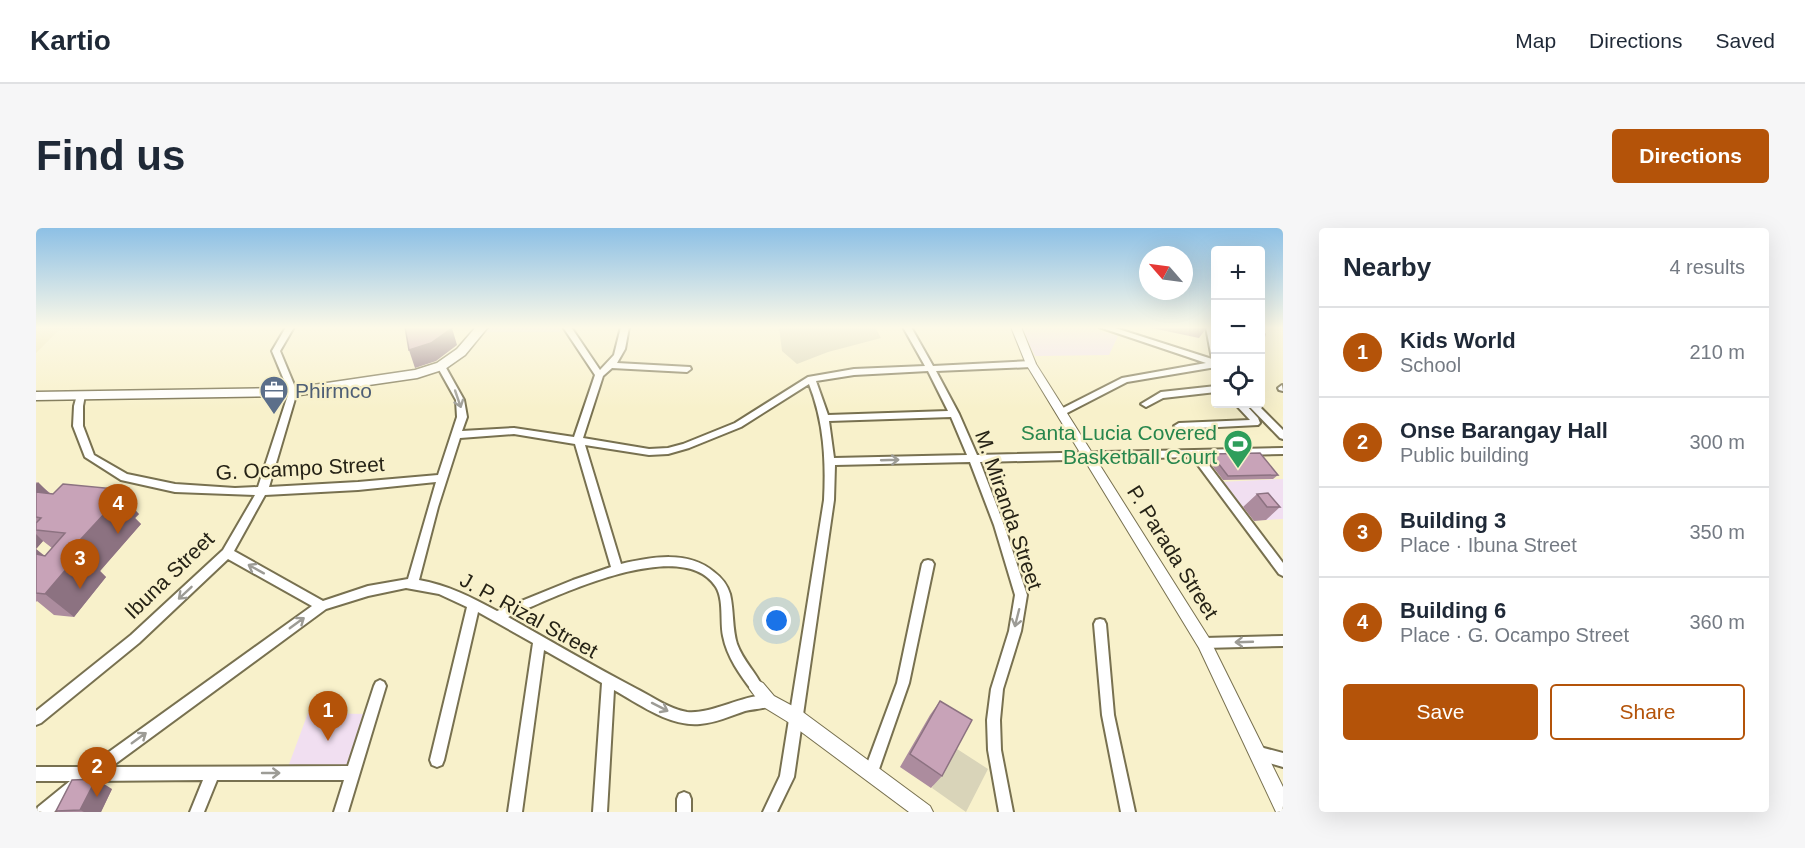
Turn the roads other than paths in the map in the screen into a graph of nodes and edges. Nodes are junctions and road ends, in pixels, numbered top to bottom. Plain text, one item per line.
1 (277, 354) edge
2 (457, 354) edge
3 (585, 354) edge
4 (620, 354) edge
5 (923, 354) edge
6 (1027, 354) edge
7 (1188, 354) edge
8 (1211, 362) edge
9 (1031, 364) junction
10 (1211, 364) edge
11 (441, 366) junction
12 (613, 366) junction
13 (931, 367) junction
14 (687, 369) dead end
15 (599, 375) junction
16 (811, 379) junction
17 (1211, 389) edge
18 (293, 392) junction
19 (81, 395) junction
20 (36, 396) edge
21 (1146, 404) dead end
22 (1244, 408) edge
23 (1256, 408) edge
24 (1062, 412) junction
25 (954, 414) junction
26 (826, 418) junction
27 (1179, 426) dead end
28 (458, 435) junction
29 (1283, 436) edge
30 (578, 439) junction
31 (1283, 451) edge
32 (1194, 453) junction
33 (1087, 455) junction
34 (975, 457) junction
35 (832, 462) junction
36 (442, 478) junction
37 (262, 492) junction
38 (227, 553) junction
39 (928, 564) dead end
40 (617, 568) junction
41 (1283, 571) edge
42 (413, 583) junction
43 (474, 603) junction
44 (322, 606) junction
45 (496, 617) junction
46 (1100, 624) dead end
47 (539, 641) junction
48 (1283, 641) edge
49 (1204, 643) junction
50 (608, 681) junction
51 (380, 686) dead end
52 (757, 688) joint
53 (768, 701) junction
54 (794, 716) junction
55 (36, 719) edge
56 (1260, 754) junction
57 (437, 760) dead end
58 (1283, 760) edge
59 (871, 772) junction
60 (91, 773) junction
61 (213, 773) junction
62 (353, 773) junction
63 (36, 774) edge
64 (1283, 806) edge
65 (43, 812) edge
66 (197, 812) edge
67 (341, 812) edge
68 (515, 812) edge
69 (600, 812) edge
70 (770, 812) edge
71 (924, 812) edge
72 (1006, 812) edge
73 (1128, 812) edge

1 - 18 street
2 - 11 main road
3 - 15 street
4 - 12 street
5 - 13 street, M. Miranda Street
6 - 9 street, P. Parada Street
7 - 8 street
9 - 13 street
9 - 24 street, P. Parada Street
10 - 24 street
11 - 18 main road
11 -> 28 street
12 - 14 street
12 - 15 street
13 - 16 street
13 - 25 street, M. Miranda Street
15 - 30 street
16 - 26 street
16 - 30 street
17 - 21 street
18 - 19 main road
18 - 37 street, Ibuna Street
19 - 20 main road
19 - 37 street, G. Ocampo Street
22 - 27 street
23 - 29 street
24 - 33 street, P. Parada Street
25 - 26 street
25 - 34 street, M. Miranda Street
26 - 35 street
28 - 30 street
28 - 36 street
30 - 40 street
31 - 32 street
32 - 33 street
32 - 41 street
33 - 34 street
33 - 49 street, P. Parada Street
35 -> 34 street
34 -> 72 street, M. Miranda Street
35 - 54 street
36 - 37 street, G. Ocampo Street
36 - 42 street
37 - 38 street, Ibuna Street
44 -> 38 street
38 -> 55 street, Ibuna Street
39 - 59 street
40 - 45 street
40 - 52 street
42 - 43 street, J. P. Rizal Street
42 - 44 street, J. P. Rizal Street
43 - 45 street, J. P. Rizal Street
43 - 57 street
60 -> 44 street, J. P. Rizal Street
45 - 47 street, J. P. Rizal Street
46 - 73 street
47 - 50 street, J. P. Rizal Street
47 - 68 street
48 -> 49 street
49 - 56 street, P. Parada Street
50 -> 53 street, J. P. Rizal Street
50 - 69 street
51 - 62 street
52 - 53 street
53 - 54 street
54 - 59 street
54 - 70 street
56 - 58 street
56 - 64 street, P. Parada Street
59 - 71 street
60 - 61 street
60 - 63 street
60 - 65 street, J. P. Rizal Street
61 -> 62 street
61 - 66 street
62 - 67 street

